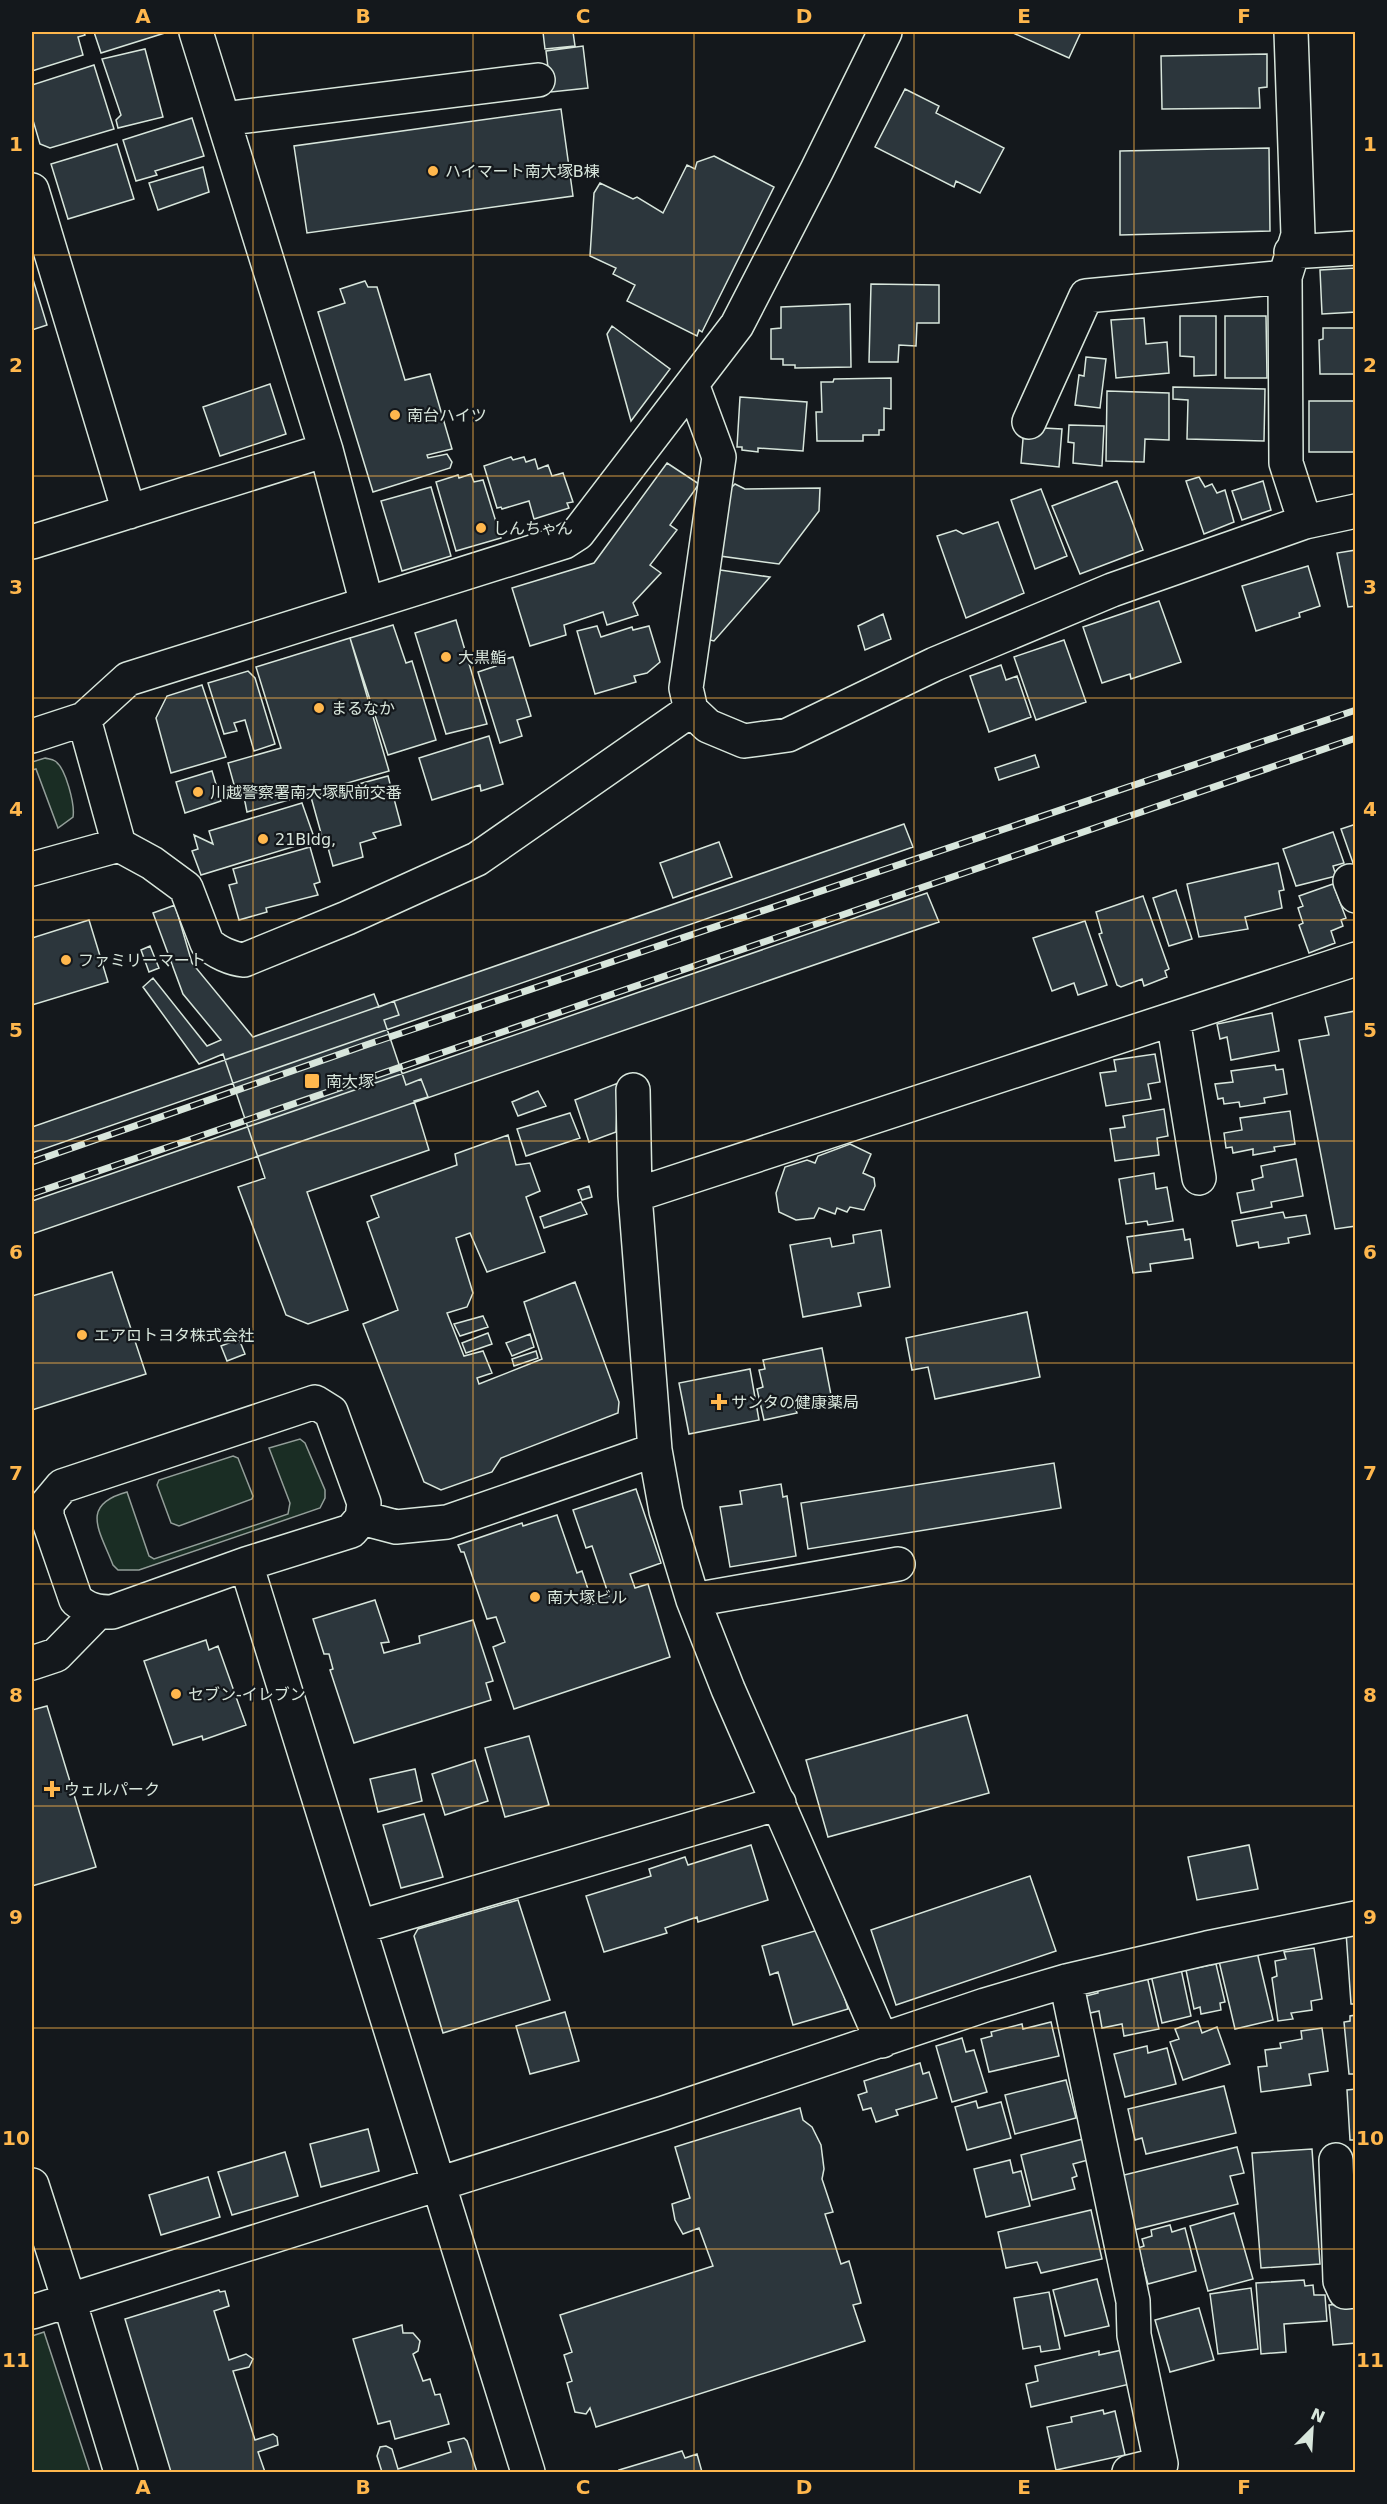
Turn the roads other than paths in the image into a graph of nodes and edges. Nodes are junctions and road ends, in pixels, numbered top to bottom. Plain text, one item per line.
1 (196, 32) edge
2 (885, 32) edge
3 (1291, 32) edge
4 (538, 80) dead end
5 (223, 119) junction
6 (32, 190) edge
7 (1356, 248) edge
8 (1288, 265) junction
9 (692, 384) junction
10 (1029, 422) dead end
11 (326, 450) junction
12 (1356, 511) edge
13 (129, 512) junction
14 (1305, 522) junction
15 (32, 542) edge
16 (367, 604) junction
17 (692, 710) junction
18 (84, 719) junction
19 (32, 736) edge
20 (119, 845) junction
21 (32, 869) edge
22 (1356, 959) edge
23 (1173, 1019) junction
24 (633, 1090) dead end
25 (1199, 1178) dead end
26 (635, 1195) junction
27 (655, 1450) junction
28 (362, 1518) junction
29 (246, 1564) junction
30 (898, 1564) dead end
31 (693, 1600) junction
32 (98, 1612) junction
33 (32, 1663) edge
34 (779, 1803) junction
35 (1356, 1918) edge
36 (359, 1927) junction
37 (1066, 1981) junction
38 (882, 2041) junction
39 (1336, 2160) dead end
40 (438, 2184) junction
41 (32, 2185) edge
42 (1350, 2291) edge
43 (69, 2300) junction
44 (32, 2312) edge
45 (121, 2472) edge
46 (528, 2472) edge
47 (1129, 2472) edge

1 - 5 street
2 - 9 street
3 - 8 street
4 - 5 street
5 - 11 street
6 - 13 street
7 - 8 street
8 - 10 street
8 - 14 street
9 - 16 street
9 - 17 street
11 - 13 street
11 - 16 street
12 - 14 street
13 - 15 street
14 - 17 street
16 - 18 street
17 - 20 street
18 - 19 street
18 - 20 street
20 - 21 street
22 - 23 street
23 - 25 street
23 - 26 street
24 - 26 street
26 - 27 street
27 - 28 street
27 - 31 street
28 - 29 street
28 - 32 street
29 - 32 street
29 - 36 street
30 - 31 street
31 - 34 street
32 - 33 street
34 - 36 street
34 - 38 street
35 - 37 street
36 - 40 street
37 - 38 street
37 - 47 street
38 - 40 street
39 - 42 street
40 - 43 street
40 - 46 street
41 - 43 street
43 - 44 street
43 - 45 street

